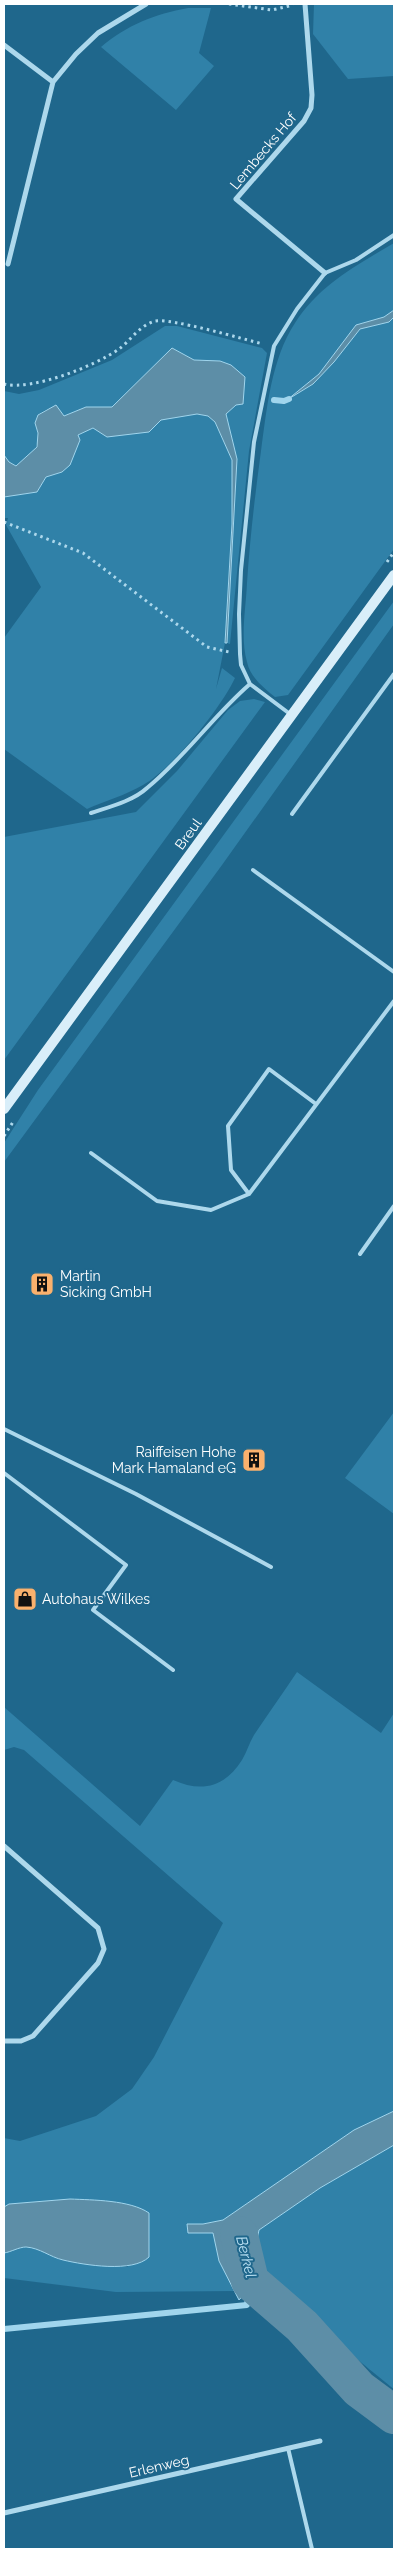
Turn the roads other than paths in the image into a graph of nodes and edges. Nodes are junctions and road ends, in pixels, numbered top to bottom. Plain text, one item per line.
1 (146, 4) edge
2 (305, 4) edge
3 (4, 45) edge
4 (53, 82) junction
5 (394, 235) edge
6 (8, 264) dead end
7 (325, 273) junction
8 (394, 575) edge
9 (394, 674) edge
10 (250, 684) junction
11 (292, 716) junction
12 (91, 814) dead end
13 (292, 814) dead end
14 (253, 870) dead end
15 (394, 972) edge
16 (394, 1001) edge
17 (316, 1104) junction
18 (4, 1109) edge
19 (91, 1153) dead end
20 (249, 1194) junction
21 (394, 1206) edge
22 (360, 1254) dead end
23 (4, 1429) edge
24 (4, 1474) edge
25 (271, 1567) dead end
26 (172, 1670) dead end
27 (4, 1846) edge
28 (4, 2041) edge
29 (320, 2441) dead end
30 (288, 2448) junction
31 (4, 2513) edge
32 (312, 2549) edge

1 - 4 street
2 - 7 street, Lembecks Hof
3 - 4 street
4 - 6 street
5 - 7 lane
7 - 10 lane
8 - 11 main road, Breul
9 - 13 lane
10 - 11 lane
10 - 12 lane
11 - 18 main road, Breul
14 - 15 lane
16 - 17 lane
17 - 20 lane
17 - 20 lane
19 - 20 lane
21 - 22 lane
23 - 25 lane
24 - 26 lane
27 - 28 street
29 - 30 street, Erlenweg
30 - 31 street, Erlenweg
30 - 32 lane

